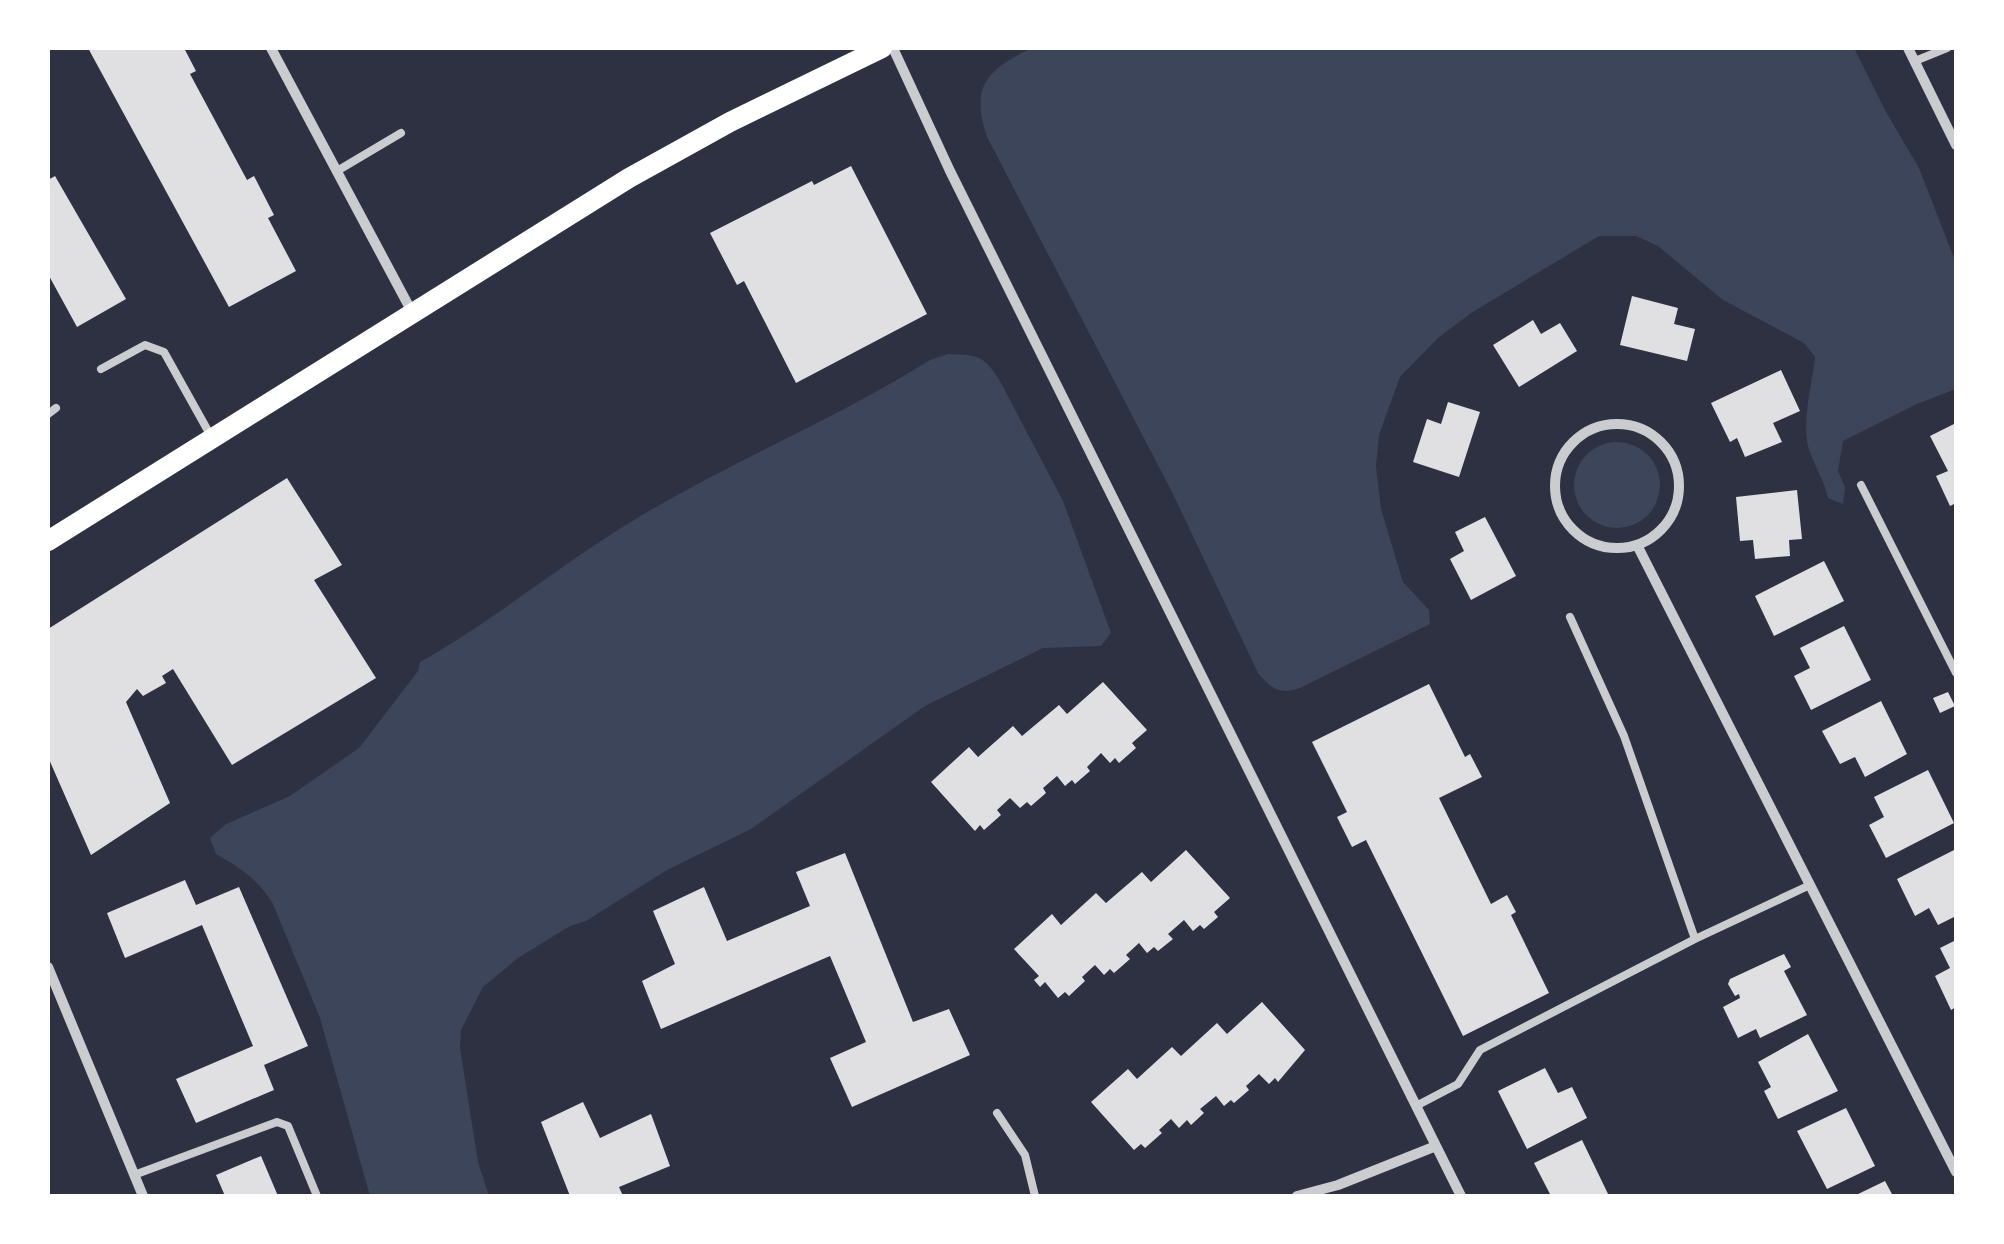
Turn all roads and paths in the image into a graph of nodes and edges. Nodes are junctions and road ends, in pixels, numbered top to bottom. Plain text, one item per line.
1 (271, 48) edge
2 (882, 48) edge
3 (893, 48) edge
4 (1908, 48) edge
5 (1947, 48) edge
6 (1915, 60) junction
7 (401, 132) dead end
8 (1956, 145) edge
9 (337, 171) junction
10 (412, 312) junction
11 (101, 369) dead end
12 (212, 438) junction
13 (1861, 485) dead end
14 (48, 538) edge
15 (1637, 545) junction
16 (1570, 617) dead end
17 (1956, 673) edge
18 (1810, 885) junction
19 (1695, 939) junction
20 (48, 967) edge
21 (1416, 1106) junction
22 (997, 1114) dead end
23 (1436, 1146) junction
24 (1956, 1172) edge
25 (134, 1174) junction
26 (143, 1196) edge
27 (317, 1196) edge
28 (1035, 1196) edge
29 (1296, 1196) edge
30 (1461, 1196) edge

1 - 9 street
2 - 10 main road
3 - 21 street
4 - 6 street
5 - 6 lane
6 - 8 street
7 - 9 lane
9 - 10 street
10 - 12 main road
11 - 12 lane
12 - 14 main road
13 - 17 lane
15 - 15 street
15 - 18 street
16 - 19 lane
18 - 19 lane
18 - 24 street
19 - 21 lane
20 - 25 street
21 - 23 street
22 - 28 lane
23 - 29 street
23 - 30 street
25 - 26 street
25 - 27 lane

